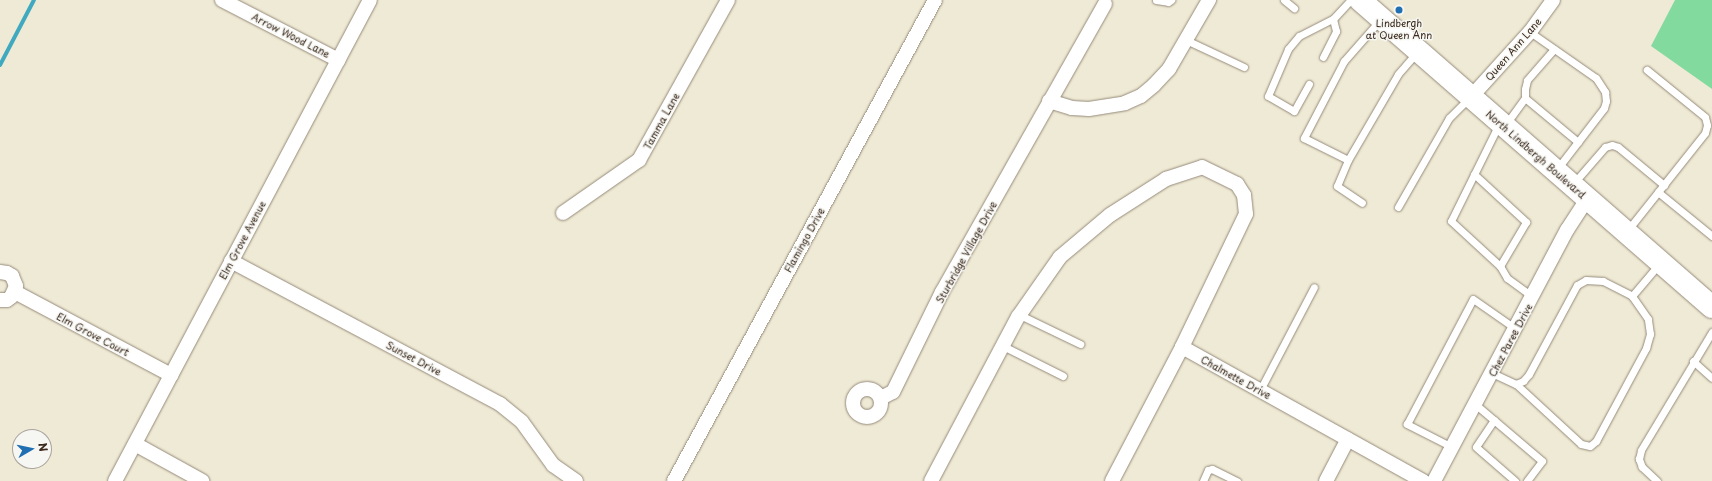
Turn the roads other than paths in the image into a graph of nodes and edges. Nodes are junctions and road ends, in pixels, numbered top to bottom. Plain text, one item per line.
1 (222, 0) edge
2 (370, 0) edge
3 (728, 0) edge
4 (935, 0) edge
5 (1156, 0) edge
6 (1171, 0) edge
7 (1209, 0) edge
8 (1284, 0) edge
9 (1359, 0) edge
10 (1553, 0) edge
11 (1105, 4) dead end
12 (1294, 8) dead end
13 (1381, 18) junction
14 (1333, 20) junction
15 (1530, 32) junction
16 (1186, 40) junction
17 (1554, 49) junction
18 (1418, 51) junction
19 (1322, 57) dead end
20 (338, 60) junction
21 (1244, 66) dead end
22 (1647, 70) dead end
23 (1308, 84) dead end
24 (1471, 97) junction
25 (1525, 98) junction
26 (1049, 101) junction
27 (1502, 124) junction
28 (1578, 142) junction
29 (1348, 160) junction
30 (1555, 171) junction
31 (1474, 174) junction
32 (1664, 185) junction
33 (1579, 192) junction
34 (1658, 192) junction
35 (1362, 202) dead end
36 (1398, 207) dead end
37 (563, 213) dead end
38 (1626, 232) junction
39 (1712, 236) edge
40 (231, 261) junction
41 (1661, 263) junction
42 (1500, 266) junction
43 (0, 272) edge
44 (1314, 287) dead end
45 (15, 292) junction
46 (1632, 296) junction
47 (1533, 297) junction
48 (0, 300) edge
49 (1712, 307) edge
50 (1020, 315) junction
51 (1516, 329) junction
52 (1712, 332) edge
53 (1080, 344) dead end
54 (1003, 346) junction
55 (1182, 347) junction
56 (1693, 361) junction
57 (1492, 373) junction
58 (171, 376) junction
59 (1062, 376) dead end
60 (1712, 378) edge
61 (1516, 384) junction
62 (1260, 390) junction
63 (881, 398) dead end
64 (1475, 404) junction
65 (1494, 420) junction
66 (1348, 439) junction
67 (135, 444) junction
68 (1452, 447) junction
69 (115, 481) edge
70 (202, 481) edge
71 (576, 481) edge
72 (674, 481) edge
73 (931, 481) edge
74 (1112, 481) edge
75 (1203, 481) edge
76 (1237, 481) edge
77 (1326, 481) edge
78 (1423, 481) edge
79 (1434, 481) edge
80 (1515, 481) edge
81 (1527, 481) edge
82 (1657, 481) edge

1 - 20 street, Arrow Wood Lane
2 - 20 street, Elm Grove Avenue
3 - 37 street, Tamma Lane
4 - 72 street, Flamingo Drive
5 - 6 lane
7 - 16 street
8 - 12 lane
9 - 13 main road, North Lindbergh Boulevard
9 - 14 lane
10 - 15 street, Queen Ann Lane
11 - 26 street, Sturbridge Village Drive
13 - 18 main road, North Lindbergh Boulevard
13 - 29 lane
14 - 19 lane
14 - 23 lane
15 - 17 lane
15 - 24 street, Queen Ann Lane
16 - 21 lane
16 - 26 street
17 - 25 lane
17 - 28 lane
18 - 24 main road, North Lindbergh Boulevard
18 - 29 lane
20 - 40 street, Elm Grove Avenue
22 - 32 lane
24 - 27 main road, North Lindbergh Boulevard
24 - 36 lane
25 - 27 lane
25 - 28 lane
26 - 63 street, Sturbridge Village Drive
27 - 30 main road, North Lindbergh Boulevard
27 - 31 lane
28 - 30 lane
29 - 35 lane
30 - 33 main road, North Lindbergh Boulevard
31 - 42 lane
31 - 42 lane
32 - 33 lane
32 - 34 lane
33 - 38 main road, North Lindbergh Boulevard
33 - 47 street, Chez Paree Drive
34 - 38 lane
34 - 39 lane
38 - 41 main road, North Lindbergh Boulevard
40 - 58 street, Elm Grove Avenue
40 - 71 street, Sunset Drive
41 - 46 lane
41 - 49 main road, North Lindbergh Boulevard
42 - 47 lane
43 - 45 street
44 - 62 lane
45 - 48 street
45 - 58 street, Elm Grove Court
46 - 61 lane
46 - 61 lane
47 - 51 street, Chez Paree Drive
50 - 53 lane
50 - 54 street
50 - 55 street
51 - 57 street, Chez Paree Drive
51 - 68 lane
52 - 56 lane
54 - 59 lane
54 - 73 street
55 - 62 street, Chalmette Drive
55 - 74 street
56 - 60 lane
56 - 82 lane
57 - 61 lane
57 - 64 street, Chez Paree Drive
58 - 67 street, Elm Grove Avenue
62 - 66 street, Chalmette Drive
64 - 65 lane
64 - 68 street, Chez Paree Drive
65 - 80 lane
65 - 81 lane
66 - 77 street
66 - 78 street, Chalmette Drive
67 - 69 street, Elm Grove Avenue
67 - 70 street
68 - 79 street, Chez Paree Drive
75 - 76 lane

